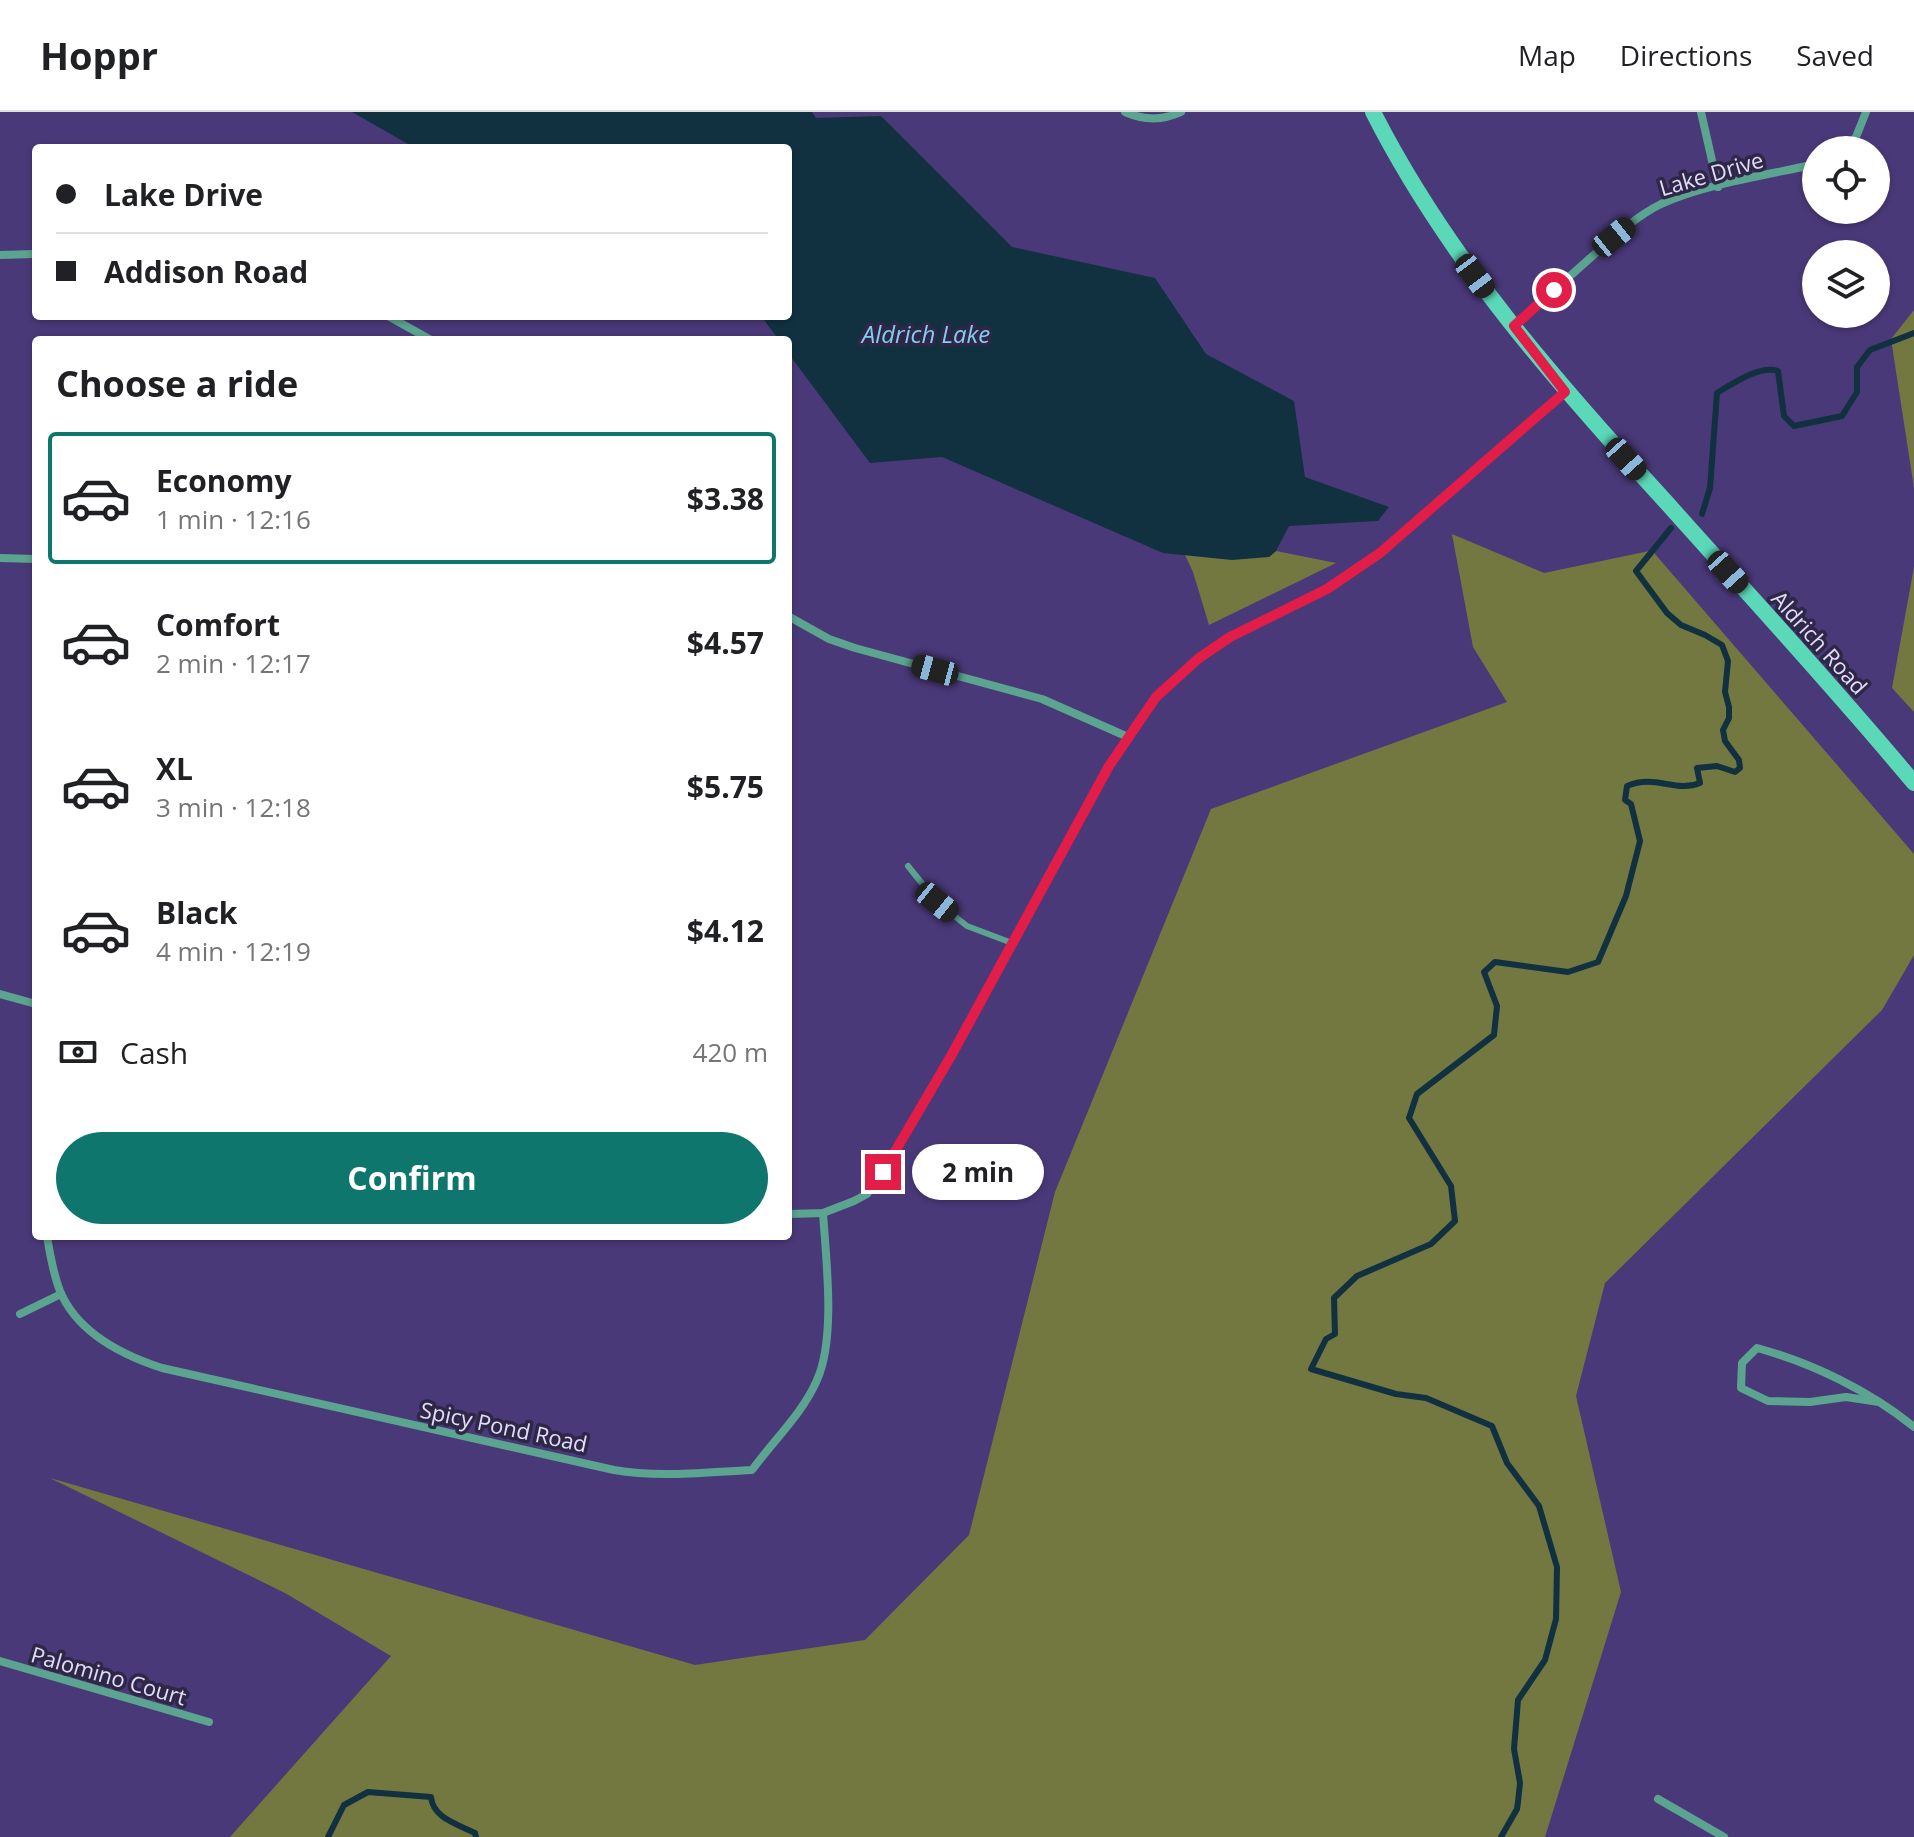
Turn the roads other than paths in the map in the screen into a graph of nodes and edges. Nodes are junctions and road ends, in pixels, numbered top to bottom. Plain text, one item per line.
1 (1125, 112) edge
2 (1181, 112) edge
3 (1373, 112) edge
4 (1701, 112) edge
5 (1866, 112) edge
6 (1856, 136) edge
7 (1802, 167) edge
8 (1718, 187) junction
9 (32, 254) edge
10 (0, 255) edge
11 (395, 320) edge
12 (1514, 326) junction
13 (424, 336) edge
14 (1565, 392) junction
15 (0, 558) edge
16 (32, 559) edge
17 (792, 618) edge
18 (1128, 737) junction
19 (1914, 783) edge
20 (908, 866) dead end
21 (1012, 943) junction
22 (0, 994) edge
23 (32, 1003) edge
24 (823, 1213) junction
25 (792, 1214) edge
26 (48, 1240) edge
27 (61, 1294) junction
28 (20, 1314) dead end
29 (1879, 1402) junction
30 (1914, 1427) edge
31 (0, 1661) edge
32 (209, 1722) dead end
33 (1658, 1799) dead end
34 (1724, 1837) edge

1 - 2 street
3 - 12 main road, Aldrich Road
4 - 8 street
5 - 6 street
7 - 8 street, Lake Drive
8 - 12 street, Lake Drive
9 - 10 street
11 - 13 street
12 - 14 main road, Aldrich Road
14 - 18 street
14 - 19 main road, Aldrich Road
15 - 16 street
17 - 18 street
18 - 21 street
20 - 21 lane
21 - 24 street
22 - 23 street
24 - 25 street
24 - 27 street, Spicy Pond Road
26 - 27 street, Spicy Pond Road
27 - 28 street
29 - 29 street
29 - 30 street
31 - 32 street, Palomino Court
33 - 34 street

